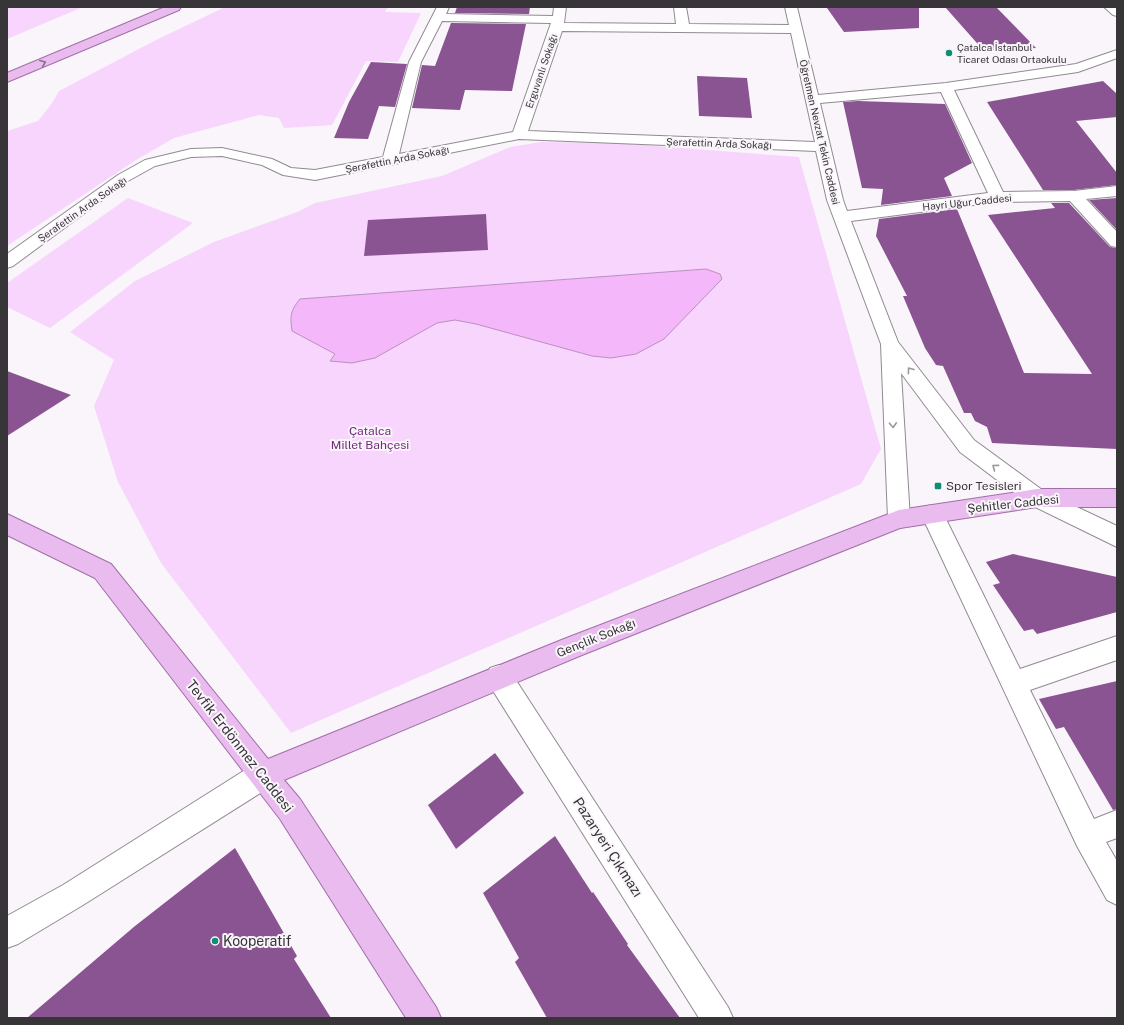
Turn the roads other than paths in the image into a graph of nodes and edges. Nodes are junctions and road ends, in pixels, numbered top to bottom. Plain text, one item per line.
1 (175, 7) edge
2 (680, 7) edge
3 (791, 7) edge
4 (1110, 7) edge
5 (441, 12) edge
6 (1117, 12) edge
7 (558, 18) edge
8 (683, 28) junction
9 (796, 29) junction
10 (1117, 54) edge
11 (7, 78) edge
12 (946, 87) junction
13 (812, 100) junction
14 (519, 135) junction
15 (822, 147) junction
16 (390, 160) junction
17 (1117, 191) edge
18 (1074, 196) junction
19 (997, 197) junction
20 (841, 217) junction
21 (1117, 242) edge
22 (7, 262) edge
23 (890, 344) junction
24 (1037, 498) junction
25 (1117, 498) edge
26 (932, 514) junction
27 (899, 520) junction
28 (7, 524) edge
29 (1117, 537) edge
30 (1117, 648) edge
31 (499, 677) junction
32 (1014, 684) junction
33 (263, 775) junction
34 (1117, 824) edge
35 (1087, 836) junction
36 (1117, 890) edge
37 (7, 933) edge
38 (425, 1018) edge
39 (717, 1018) edge

11 -> 1 main road
2 - 8 street
3 - 9 street, Öğretmen Nevzat Tekin Caddesi
4 - 6 street
5 - 7 street
5 - 16 street
7 - 8 street
7 - 14 street, Erguvanlı Sokağı
8 - 9 street
9 - 13 street, Öğretmen Nevzat Tekin Caddesi
10 - 12 street
12 - 13 street
12 - 19 street
13 - 15 street, Öğretmen Nevzat Tekin Caddesi
14 - 15 street, Şerafettin Arda Sokağı
14 - 16 street, Şerafettin Arda Sokağı
15 - 20 street, Öğretmen Nevzat Tekin Caddesi
16 - 22 street, Şerafettin Arda Sokağı
17 - 18 street, Hayri Uğur Caddesi
18 - 19 street, Hayri Uğur Caddesi
18 - 21 street
19 - 20 street, Hayri Uğur Caddesi
20 - 23 street, Öğretmen Nevzat Tekin Caddesi
24 -> 23 street
23 -> 27 street
24 - 25 main road, Şehitler Caddesi
24 - 26 main road, Şehitler Caddesi
24 - 29 street
26 - 27 main road, Gençlik Sokağı
26 - 32 street
27 - 31 main road, Gençlik Sokağı
28 - 33 main road, Tevfik Erdönmez Caddesi
30 - 32 street
31 - 33 main road, Gençlik Sokağı
31 - 39 street, Pazaryeri Çıkmazı
32 - 35 street
33 - 37 street
33 - 38 main road, Tevfik Erdönmez Caddesi
34 - 35 street
35 - 36 street

